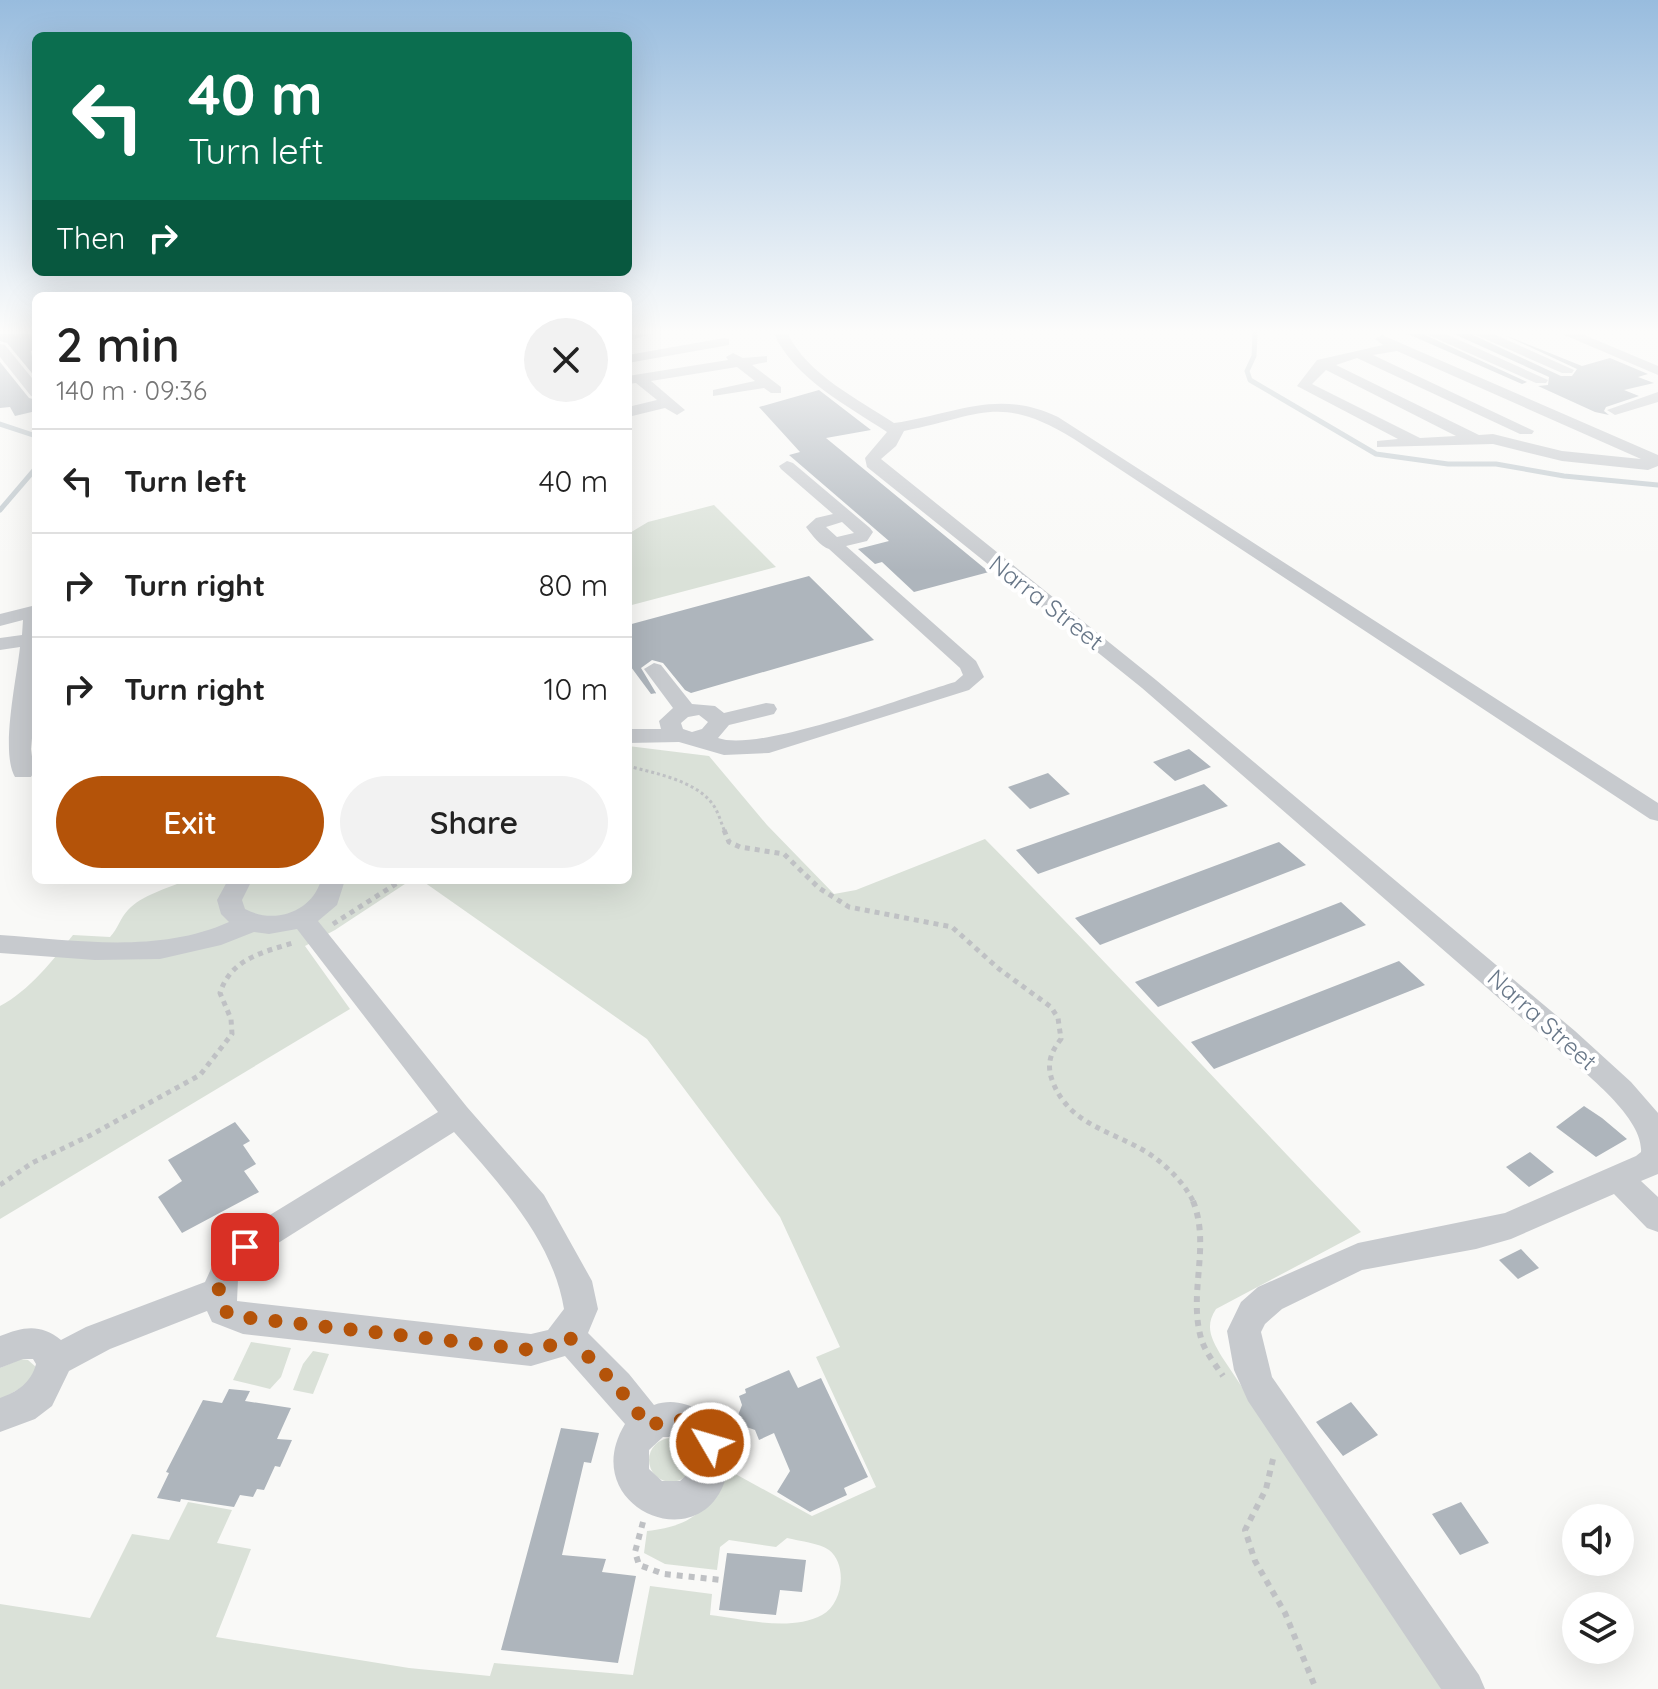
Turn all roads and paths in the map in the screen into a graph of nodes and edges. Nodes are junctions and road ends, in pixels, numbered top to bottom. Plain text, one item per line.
1 (870, 413) edge
2 (967, 413) edge
3 (1034, 413) edge
4 (1357, 413) edge
5 (1429, 413) edge
6 (1487, 413) edge
7 (1550, 413) edge
8 (1564, 419) junction
9 (891, 428) junction
10 (1526, 431) junction
11 (1485, 439) junction
12 (1417, 443) junction
13 (1383, 444) dead end
14 (1658, 463) edge
15 (787, 466) dead end
16 (32, 613) edge
17 (0, 620) edge
18 (32, 639) edge
19 (0, 644) edge
20 (32, 644) edge
21 (654, 669) dead end
22 (766, 709) dead end
23 (687, 711) junction
24 (719, 721) junction
25 (632, 736) edge
26 (687, 737) junction
27 (10, 745) edge
28 (632, 767) edge
29 (29, 770) edge
30 (0, 778) edge
31 (1658, 814) edge
32 (237, 884) edge
33 (396, 884) edge
34 (332, 885) edge
35 (250, 923) junction
36 (308, 926) junction
37 (0, 944) edge
38 (457, 1115) junction
39 (1618, 1178) junction
40 (0, 1185) edge
41 (1658, 1218) edge
42 (219, 1291) junction
43 (567, 1335) junction
44 (0, 1352) edge
45 (54, 1361) junction
46 (1231, 1387) dead end
47 (0, 1415) edge
48 (649, 1427) dead end
49 (1271, 1452) dead end
50 (641, 1531) dead end
51 (721, 1580) dead end
52 (1316, 1689) edge
53 (1465, 1689) edge

1 - 9 street
2 - 9 street
3 - 31 street
4 - 12 street
5 - 11 street
6 - 10 street
7 - 8 street
8 - 10 street
8 - 14 street
9 - 39 street, Narra Street
10 - 11 street
11 - 12 street
11 - 14 street
12 - 13 street
15 - 26 street
16 - 17 street
18 - 19 street
20 - 27 street
21 - 23 street
22 - 24 street
23 - 24 street
23 - 26 street
24 - 26 street
25 - 26 street
27 - 29 street
28 - 46 path
29 - 30 street
32 - 35 street
33 - 36 path
34 - 36 street
35 - 36 street
35 - 37 street
36 - 38 street
36 - 40 path
38 - 42 street
38 - 43 street
39 - 41 street
39 - 53 street, Narra Street
42 - 43 street
42 - 45 street
43 - 48 street
44 - 45 street
45 - 47 street
49 - 52 path
50 - 51 path

